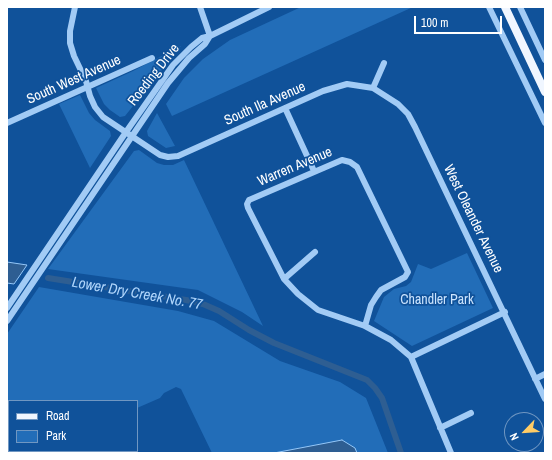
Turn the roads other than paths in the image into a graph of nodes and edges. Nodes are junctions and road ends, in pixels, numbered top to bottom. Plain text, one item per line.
1 (75, 7) edge
2 (200, 7) edge
3 (269, 7) edge
4 (489, 7) edge
5 (504, 7) edge
6 (520, 7) edge
7 (210, 36) junction
8 (152, 58) dead end
9 (545, 60) edge
10 (384, 63) dead end
11 (88, 87) junction
12 (373, 88) junction
13 (545, 92) edge
14 (284, 108) junction
15 (7, 123) edge
16 (545, 124) edge
17 (126, 132) junction
18 (132, 136) junction
19 (314, 171) junction
20 (315, 252) dead end
21 (284, 279) junction
22 (7, 308) edge
23 (505, 312) junction
24 (7, 321) edge
25 (365, 326) junction
26 (411, 357) junction
27 (545, 374) edge
28 (536, 379) junction
29 (545, 399) edge
30 (471, 412) dead end
31 (440, 428) junction
32 (451, 453) edge

1 - 11 street
2 - 7 street
3 - 7 street
4 - 16 street
5 - 13 main road
6 - 9 street
7 - 17 street, Roeding Drive
7 - 18 street, Roeding Drive
8 - 11 street, South West Avenue
10 - 12 street
11 - 15 street, South West Avenue
11 - 17 street
12 - 14 street, South Ila Avenue
12 - 23 street, West Oleander Avenue
14 - 18 street, South Ila Avenue
14 - 19 street
17 - 18 street
17 - 22 street, Roeding Drive
18 - 24 street, Roeding Drive
19 - 21 street, Warren Avenue
19 - 25 street, Warren Avenue
20 - 21 street
21 - 25 street
23 - 26 street
23 - 28 street, West Oleander Avenue
25 - 26 street
26 - 31 street
27 - 28 street
28 - 29 street, West Oleander Avenue
30 - 31 street
31 - 32 street

